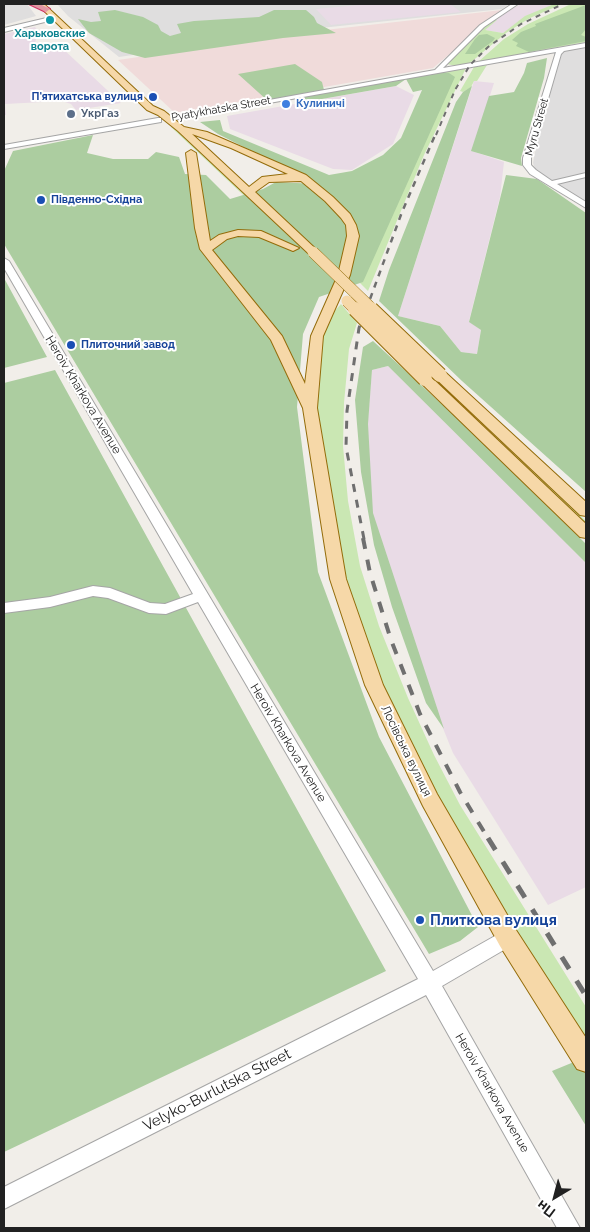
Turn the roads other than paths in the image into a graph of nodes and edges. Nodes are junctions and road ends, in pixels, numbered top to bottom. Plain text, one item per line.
1 (33, 4) edge
2 (515, 4) edge
3 (43, 6) edge
4 (55, 18) junction
5 (4, 30) edge
6 (586, 45) edge
7 (562, 49) junction
8 (438, 70) junction
9 (163, 119) junction
10 (181, 129) junction
11 (4, 147) edge
12 (191, 153) junction
13 (586, 175) edge
14 (307, 181) junction
15 (552, 183) junction
16 (249, 192) junction
17 (586, 206) edge
18 (206, 249) junction
19 (296, 252) junction
20 (4, 261) edge
21 (310, 408) junction
22 (586, 511) edge
23 (586, 533) edge
24 (201, 596) junction
25 (4, 608) edge
26 (508, 938) junction
27 (430, 983) junction
28 (586, 1060) edge
29 (4, 1198) edge
30 (569, 1228) edge

1 - 3 highway
2 - 8 street
3 - 4 main road
4 - 5 street
4 - 9 main road
6 - 7 street, Pyatykhatska Street
7 - 8 street, Pyatykhatska Street
7 - 15 street, Myru Street
8 - 9 street, Pyatykhatska Street
9 - 10 main road
9 - 11 street, Pyatykhatska Street
9 - 12 main road
10 - 14 main road
10 - 16 main road
12 - 18 main road
12 - 19 main road
13 - 15 street
14 - 16 main road
14 - 21 main road
15 - 17 street, Myru Street
16 - 22 main road, bridge
18 - 19 main road
18 - 21 main road
19 - 23 main road, bridge
20 - 24 street, Heroiv Kharkova Avenue
21 - 26 main road, Лосівська вулиця
24 - 25 street
24 - 27 street, Heroiv Kharkova Avenue
26 - 27 street, Velyko-Burlutska Street
26 - 28 main road, Лосівська вулиця
27 - 29 street, Velyko-Burlutska Street
27 - 30 street, Heroiv Kharkova Avenue

